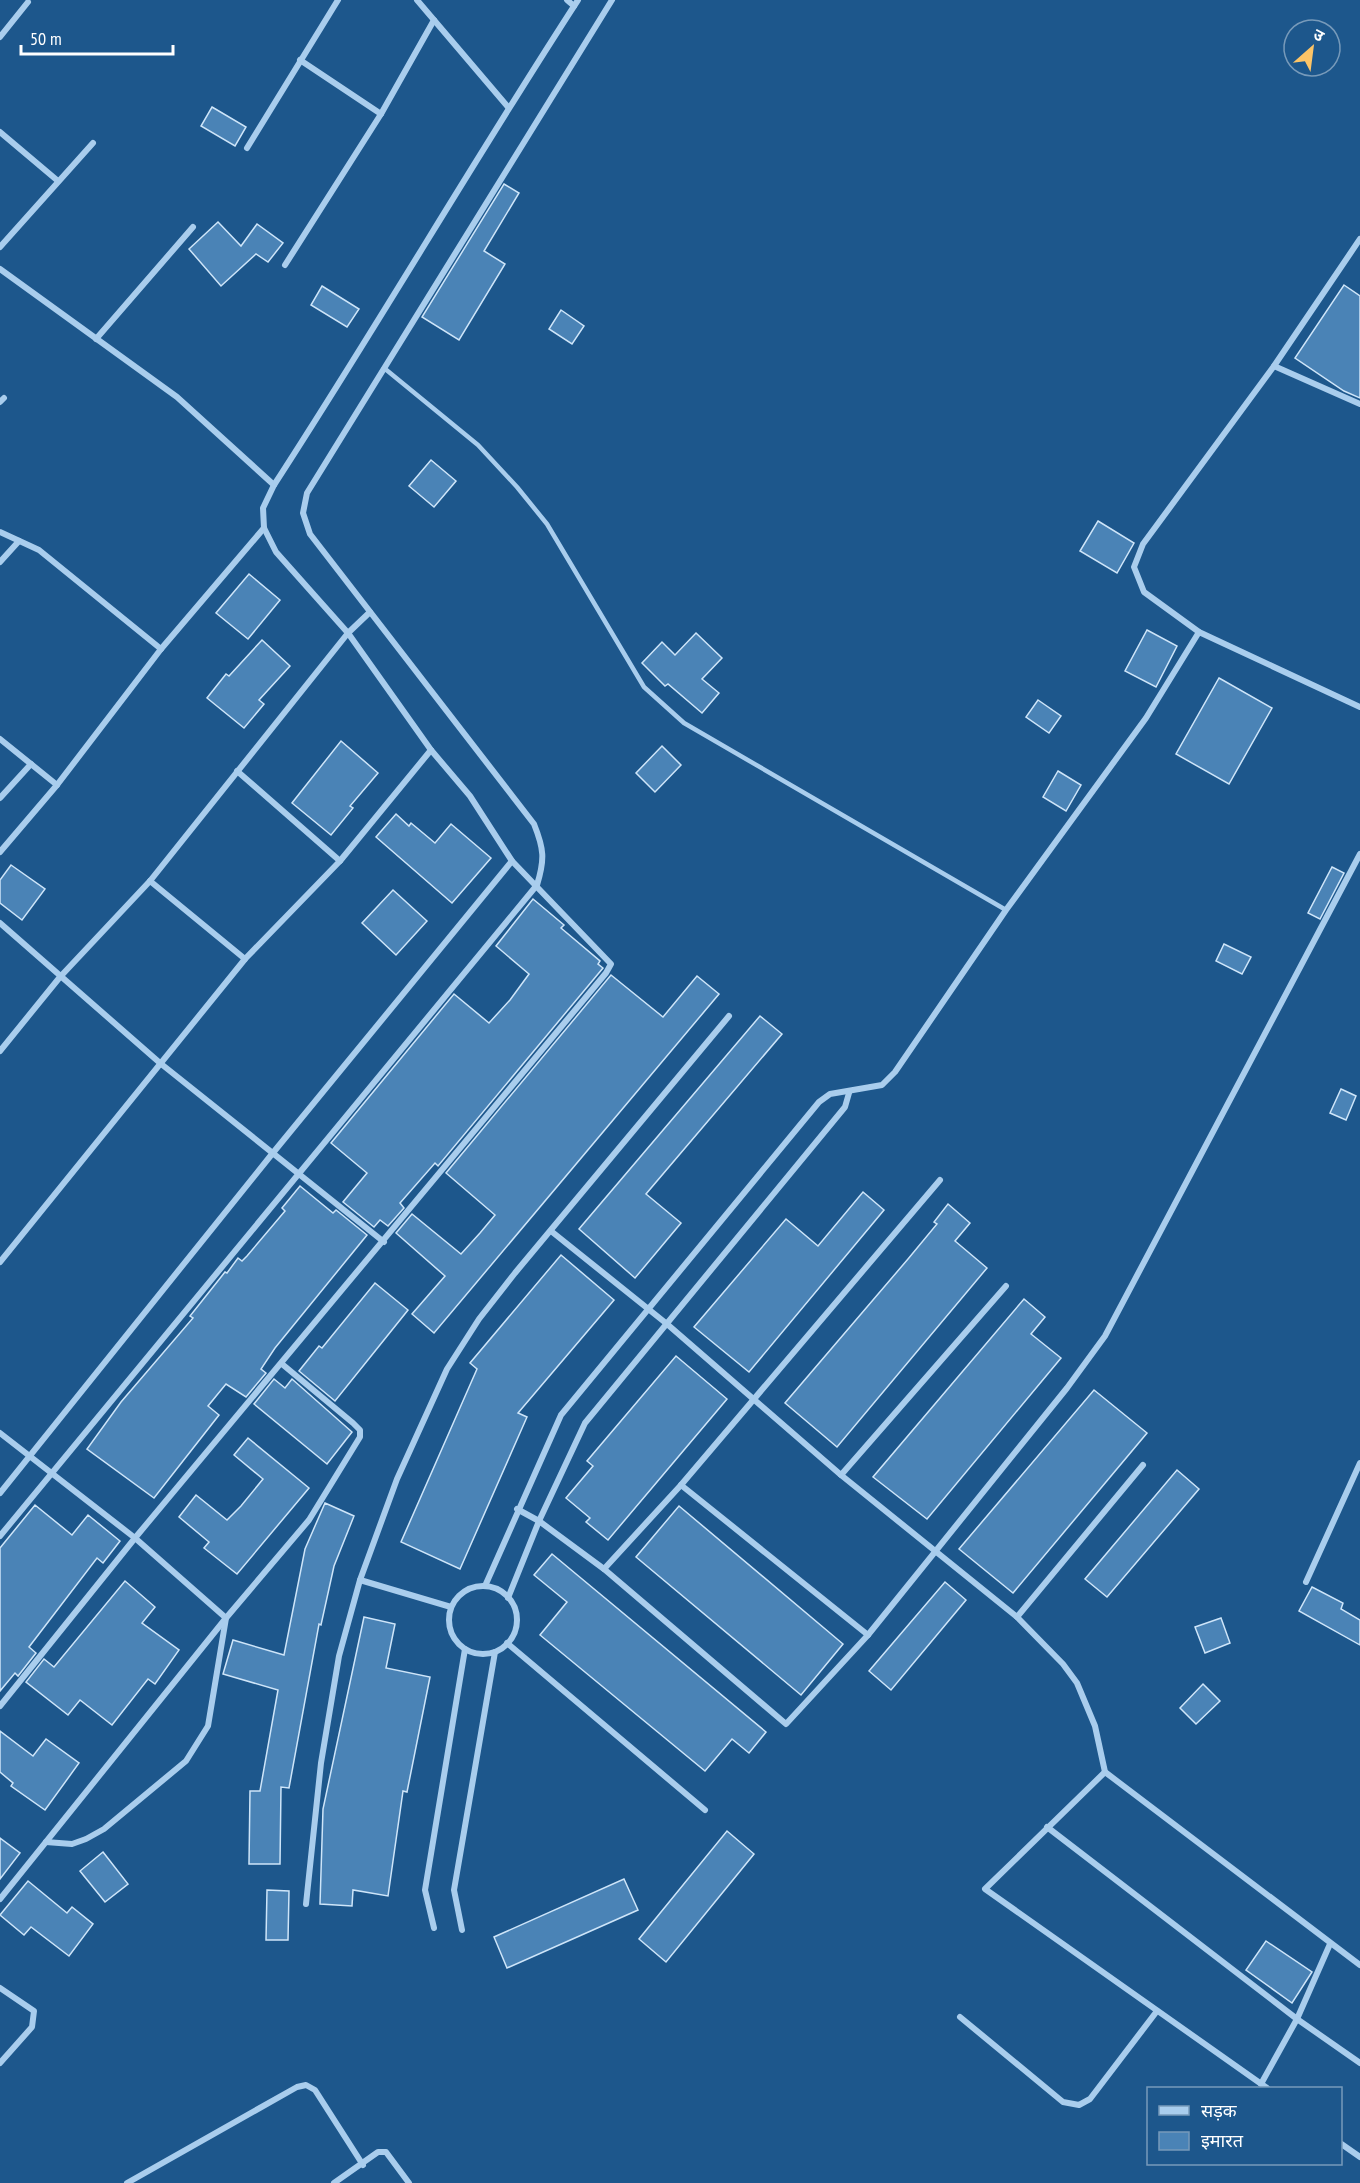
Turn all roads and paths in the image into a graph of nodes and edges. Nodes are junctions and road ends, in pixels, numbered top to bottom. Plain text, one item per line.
1 (338, 0) edge
2 (417, 0) edge
3 (567, 0) edge
4 (612, 0) edge
5 (28, 2) dead end
6 (576, 3) edge
7 (435, 20) junction
8 (0, 37) edge
9 (300, 60) junction
10 (508, 107) junction
11 (381, 114) junction
12 (0, 132) edge
13 (93, 143) dead end
14 (247, 148) dead end
15 (58, 181) junction
16 (193, 227) dead end
17 (1360, 238) edge
18 (0, 247) edge
19 (285, 264) dead end
20 (0, 269) edge
21 (96, 339) junction
22 (1274, 366) junction
23 (384, 368) junction
24 (1360, 404) edge
25 (274, 485) junction
26 (264, 528) junction
27 (0, 532) edge
28 (19, 541) junction
29 (0, 562) edge
30 (370, 612) junction
31 (1199, 632) junction
32 (348, 633) junction
33 (160, 649) junction
34 (1360, 707) edge
35 (0, 739) edge
36 (431, 750) junction
37 (31, 764) junction
38 (237, 771) junction
39 (57, 785) junction
40 (0, 798) edge
41 (0, 852) edge
42 (1360, 854) edge
43 (340, 861) junction
44 (513, 861) junction
45 (150, 881) junction
46 (537, 885) junction
47 (1006, 910) junction
48 (0, 923) edge
49 (245, 959) junction
50 (60, 977) junction
51 (729, 1016) dead end
52 (0, 1050) edge
53 (160, 1062) junction
54 (849, 1093) junction
55 (272, 1154) junction
56 (298, 1174) junction
57 (940, 1180) dead end
58 (551, 1231) junction
59 (384, 1242) junction
60 (0, 1262) edge
61 (1006, 1286) dead end
62 (648, 1308) junction
63 (667, 1324) junction
64 (282, 1364) junction
65 (755, 1399) junction
66 (0, 1433) edge
67 (31, 1458) junction
68 (1360, 1463) edge
69 (1143, 1465) dead end
70 (52, 1474) junction
71 (841, 1475) junction
72 (681, 1485) junction
73 (0, 1493) edge
74 (517, 1509) junction
75 (539, 1521) junction
76 (0, 1536) edge
77 (135, 1538) junction
78 (935, 1550) junction
79 (604, 1569) junction
80 (360, 1581) junction
81 (1306, 1582) dead end
82 (485, 1586) junction
83 (508, 1598) junction
84 (451, 1607) junction
85 (226, 1617) junction
86 (1017, 1617) junction
87 (868, 1635) junction
88 (507, 1643) junction
89 (465, 1649) junction
90 (495, 1652) junction
91 (0, 1706) edge
92 (1105, 1772) junction
93 (705, 1810) dead end
94 (1047, 1827) junction
95 (46, 1842) junction
96 (0, 1899) edge
97 (306, 1904) dead end
98 (434, 1928) dead end
99 (462, 1930) dead end
100 (1330, 1944) junction
101 (1360, 1965) edge
102 (0, 1988) edge
103 (1157, 2011) junction
104 (960, 2017) dead end
105 (1298, 2019) junction
106 (0, 2063) edge
107 (1360, 2063) edge
108 (1264, 2086) edge
109 (1342, 2144) edge
110 (1360, 2157) edge
111 (363, 2165) junction
112 (127, 2183) edge
113 (334, 2183) edge
114 (409, 2183) edge

1 - 9 street
2 - 7 street
3 - 6 street
4 - 23 street
5 - 8 street
6 - 10 street
7 - 10 street
7 - 11 street
9 - 11 street
9 - 14 street
10 - 25 street
11 - 19 street
12 - 15 street
13 - 15 street
15 - 18 street
16 - 21 street
17 - 22 street
20 - 21 street
21 - 25 street
22 - 24 street
22 - 31 street
23 - 30 street
23 - 47 lane
25 - 26 street
26 - 32 street
26 - 33 street
27 - 28 street
28 - 29 street
28 - 33 street
30 - 32 street
30 - 46 street
31 - 34 street
31 - 47 street
32 - 36 street
32 - 38 street
33 - 39 street
35 - 37 street
36 - 43 street
36 - 44 street
37 - 39 street
37 - 40 street
38 - 43 street
38 - 45 street
39 - 41 street
42 - 78 street
43 - 49 street
44 - 46 street
44 - 55 street
45 - 49 street
45 - 50 street
46 - 56 street
46 - 59 street
47 - 54 street
48 - 50 street
49 - 53 street
50 - 52 street
50 - 53 street
51 - 58 street
53 - 55 street
53 - 60 street
54 - 62 street
54 - 63 street
55 - 56 street
55 - 67 street
56 - 59 street
56 - 70 street
57 - 65 street
58 - 62 street
58 - 80 street
59 - 64 street
61 - 71 street
62 - 63 street
62 - 74 street
63 - 65 street
63 - 75 street
64 - 77 street
64 - 85 street
65 - 71 street
65 - 72 street
66 - 67 street
67 - 70 street
67 - 73 street
68 - 81 street
69 - 86 street
70 - 76 street
70 - 77 street
71 - 78 street
72 - 79 street
72 - 87 street
74 - 75 street
74 - 82 street
75 - 79 street
75 - 83 street
77 - 85 street
77 - 91 street
78 - 86 street
78 - 87 street
79 - 87 street
80 - 84 street
80 - 97 street
82 - 83 street
82 - 84 street
83 - 88 street
84 - 89 street
85 - 95 street
85 - 95 street
86 - 92 street
88 - 90 street
88 - 93 street
89 - 90 street
89 - 98 street
90 - 99 street
92 - 94 street
92 - 100 street
94 - 103 street
94 - 105 street
95 - 96 street
100 - 101 street
100 - 105 street
102 - 106 street
103 - 104 street
103 - 108 street
105 - 107 street
105 - 108 street
109 - 110 street
111 - 112 street
111 - 113 street
111 - 114 street

